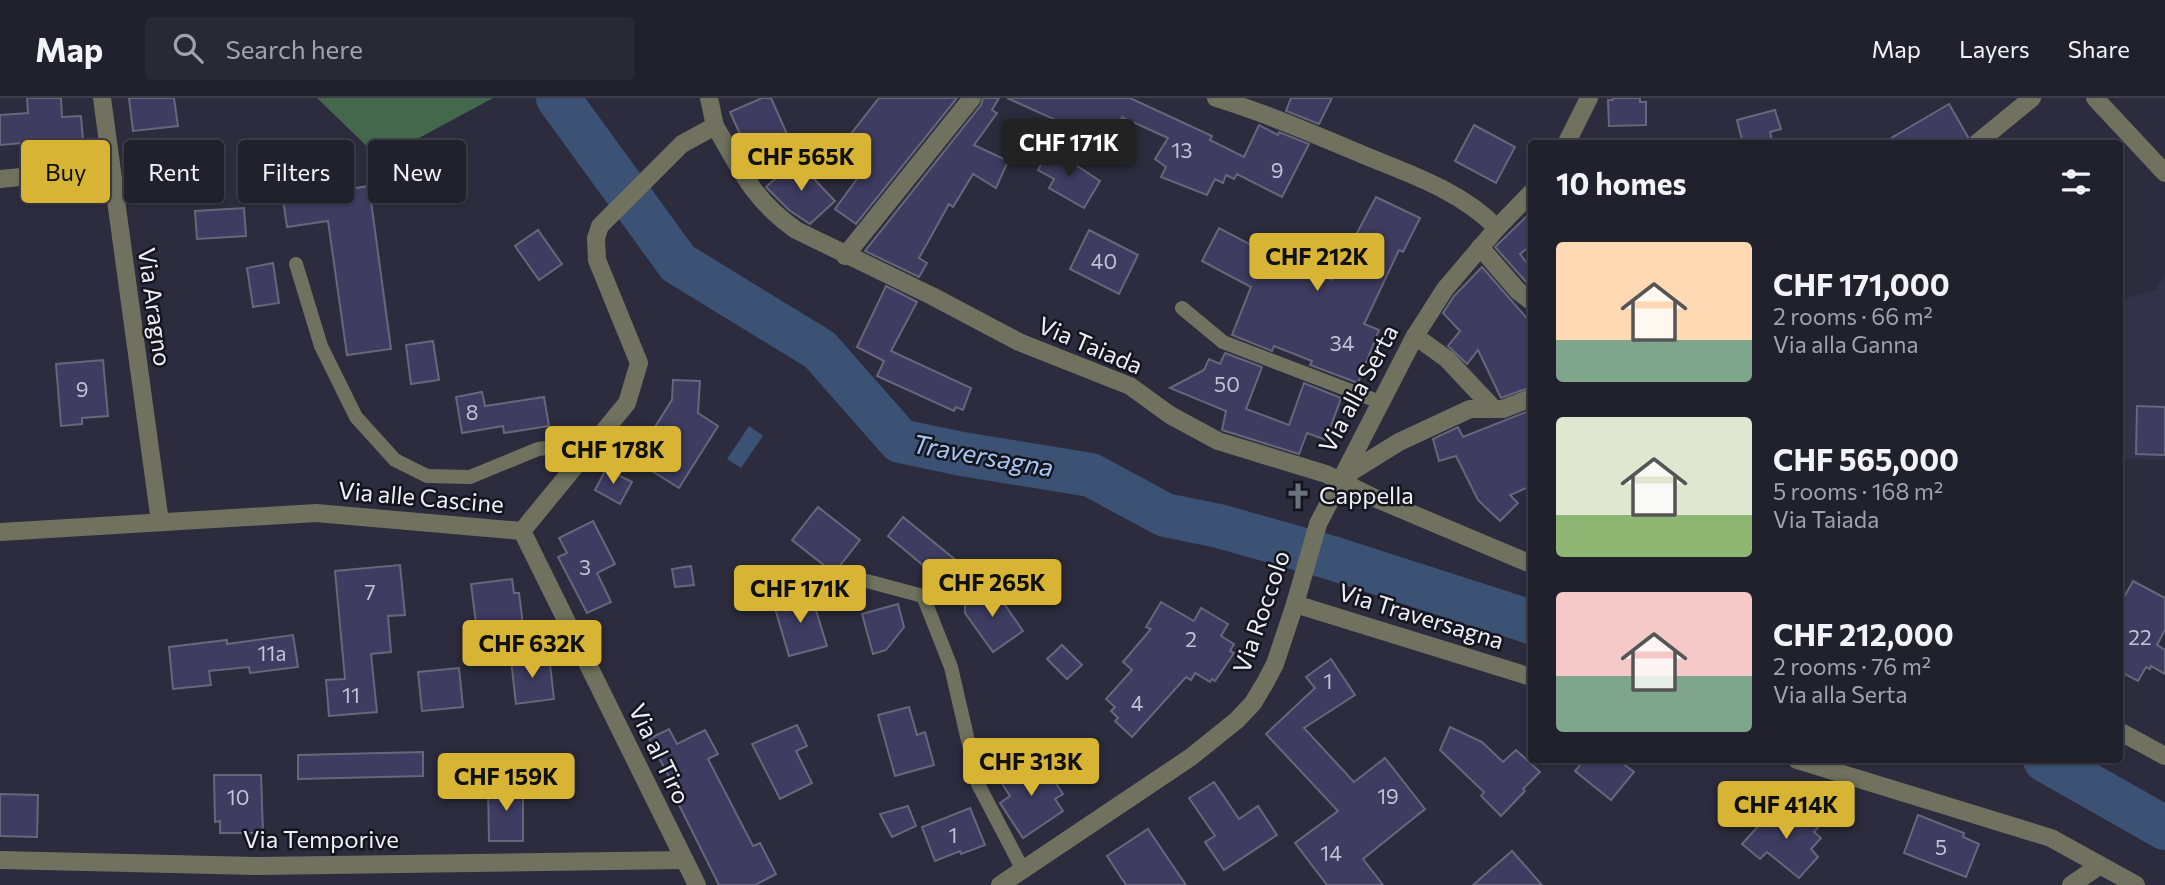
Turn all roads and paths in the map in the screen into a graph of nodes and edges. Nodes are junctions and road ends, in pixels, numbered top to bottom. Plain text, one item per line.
1 (102, 98) edge
2 (709, 98) edge
3 (972, 98) edge
4 (1216, 98) edge
5 (1589, 98) edge
6 (2032, 98) edge
7 (2095, 98) edge
8 (715, 126) junction
9 (107, 140) edge
10 (1568, 140) edge
11 (1981, 140) edge
12 (110, 168) edge
13 (2165, 173) edge
14 (21, 177) edge
15 (0, 179) edge
16 (1528, 197) edge
17 (1497, 228) junction
18 (1480, 247) junction
19 (845, 256) junction
20 (296, 264) dead end
21 (1528, 298) edge
22 (1182, 308) dead end
23 (1415, 336) junction
24 (1528, 399) edge
25 (1380, 402) junction
26 (1493, 408) junction
27 (585, 452) junction
28 (1339, 480) junction
29 (160, 522) junction
30 (522, 531) junction
31 (0, 533) edge
32 (1528, 563) edge
33 (863, 580) dead end
34 (1297, 596) junction
35 (1528, 676) edge
36 (2123, 733) edge
37 (2165, 756) edge
38 (1807, 763) edge
39 (0, 860) edge
40 (684, 860) junction
41 (2099, 866) junction
42 (1023, 870) junction
43 (696, 885) edge
44 (1000, 885) edge
45 (2071, 885) edge
46 (2136, 885) edge

1 - 9 street, Via Aragno
2 - 8 street, Via Taiada
3 - 19 street
4 - 17 street
5 - 10 street
6 - 11 street
7 - 13 street
8 - 19 street, Via Taiada
8 - 27 street, Via alle Cascine
12 - 29 street, Via Aragno
14 - 15 street
16 - 17 street, Via alla Serta
17 - 18 street, Via alla Serta
18 - 21 street
18 - 23 street, Via alla Serta
19 - 28 street, Via Taiada
20 - 27 lane
22 - 25 lane
23 - 25 street, Via alla Serta
23 - 26 street
24 - 26 street
25 - 28 street, Via alla Serta
26 - 28 street
27 - 30 street, Via alle Cascine
28 - 32 street, Via Taiada
28 - 34 street, Via Roccolo
29 - 30 street, Via alle Cascine
29 - 31 street, Via alle Cascine
30 - 40 street, Via al Tiro
33 - 42 lane
34 - 35 street, Via Traversagna
34 - 42 street, Via Roccolo
36 - 37 street
38 - 41 street
39 - 40 street, Via Temporive
40 - 43 street, Via al Tiro
41 - 45 street
41 - 46 street
42 - 44 street, Via Roccolo

